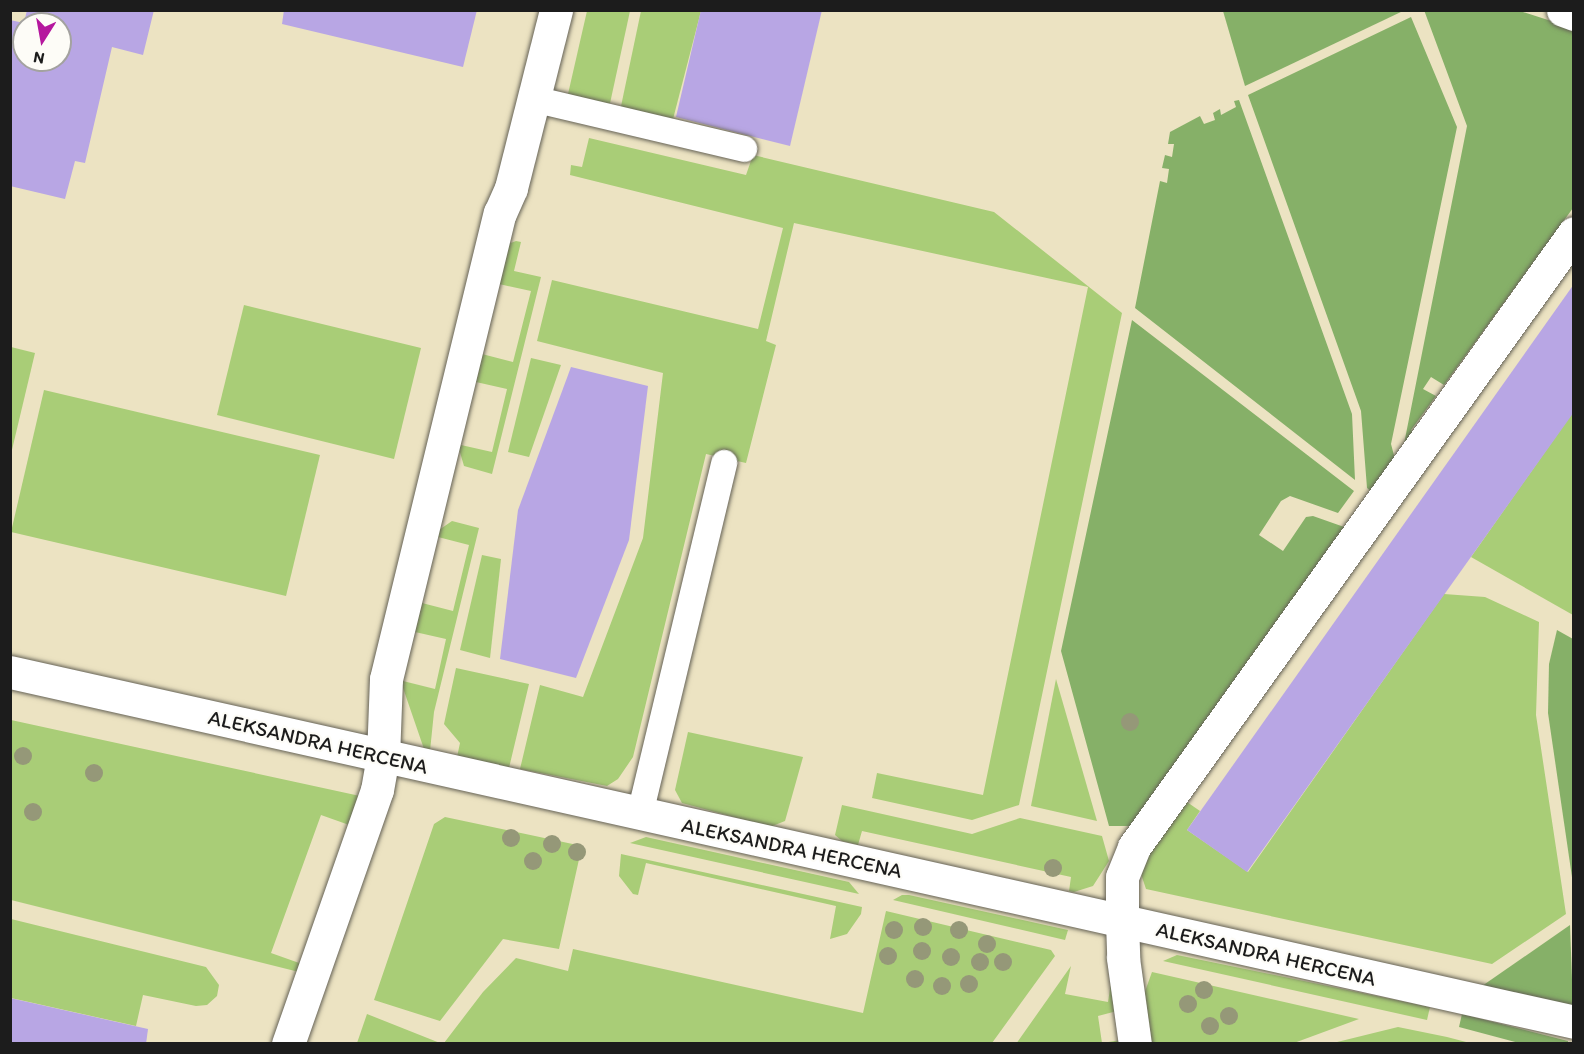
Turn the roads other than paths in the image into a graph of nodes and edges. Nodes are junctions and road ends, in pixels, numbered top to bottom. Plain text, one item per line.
1 (556, 10) edge
2 (1563, 10) edge
3 (1574, 14) edge
4 (533, 99) junction
5 (744, 148) dead end
6 (1574, 233) edge
7 (724, 464) dead end
8 (10, 672) edge
9 (383, 757) junction
10 (640, 814) junction
11 (1122, 921) junction
12 (1574, 1023) edge
13 (288, 1044) edge
14 (1135, 1044) edge

1 - 4 street
2 - 3 street
4 - 5 lane
4 - 9 street
6 - 11 street
7 - 10 lane
8 - 9 street, ALEKSANDRA HERCENA
9 - 10 street, ALEKSANDRA HERCENA
9 - 13 street
10 - 11 street, ALEKSANDRA HERCENA
11 - 12 street, ALEKSANDRA HERCENA
11 - 14 street

